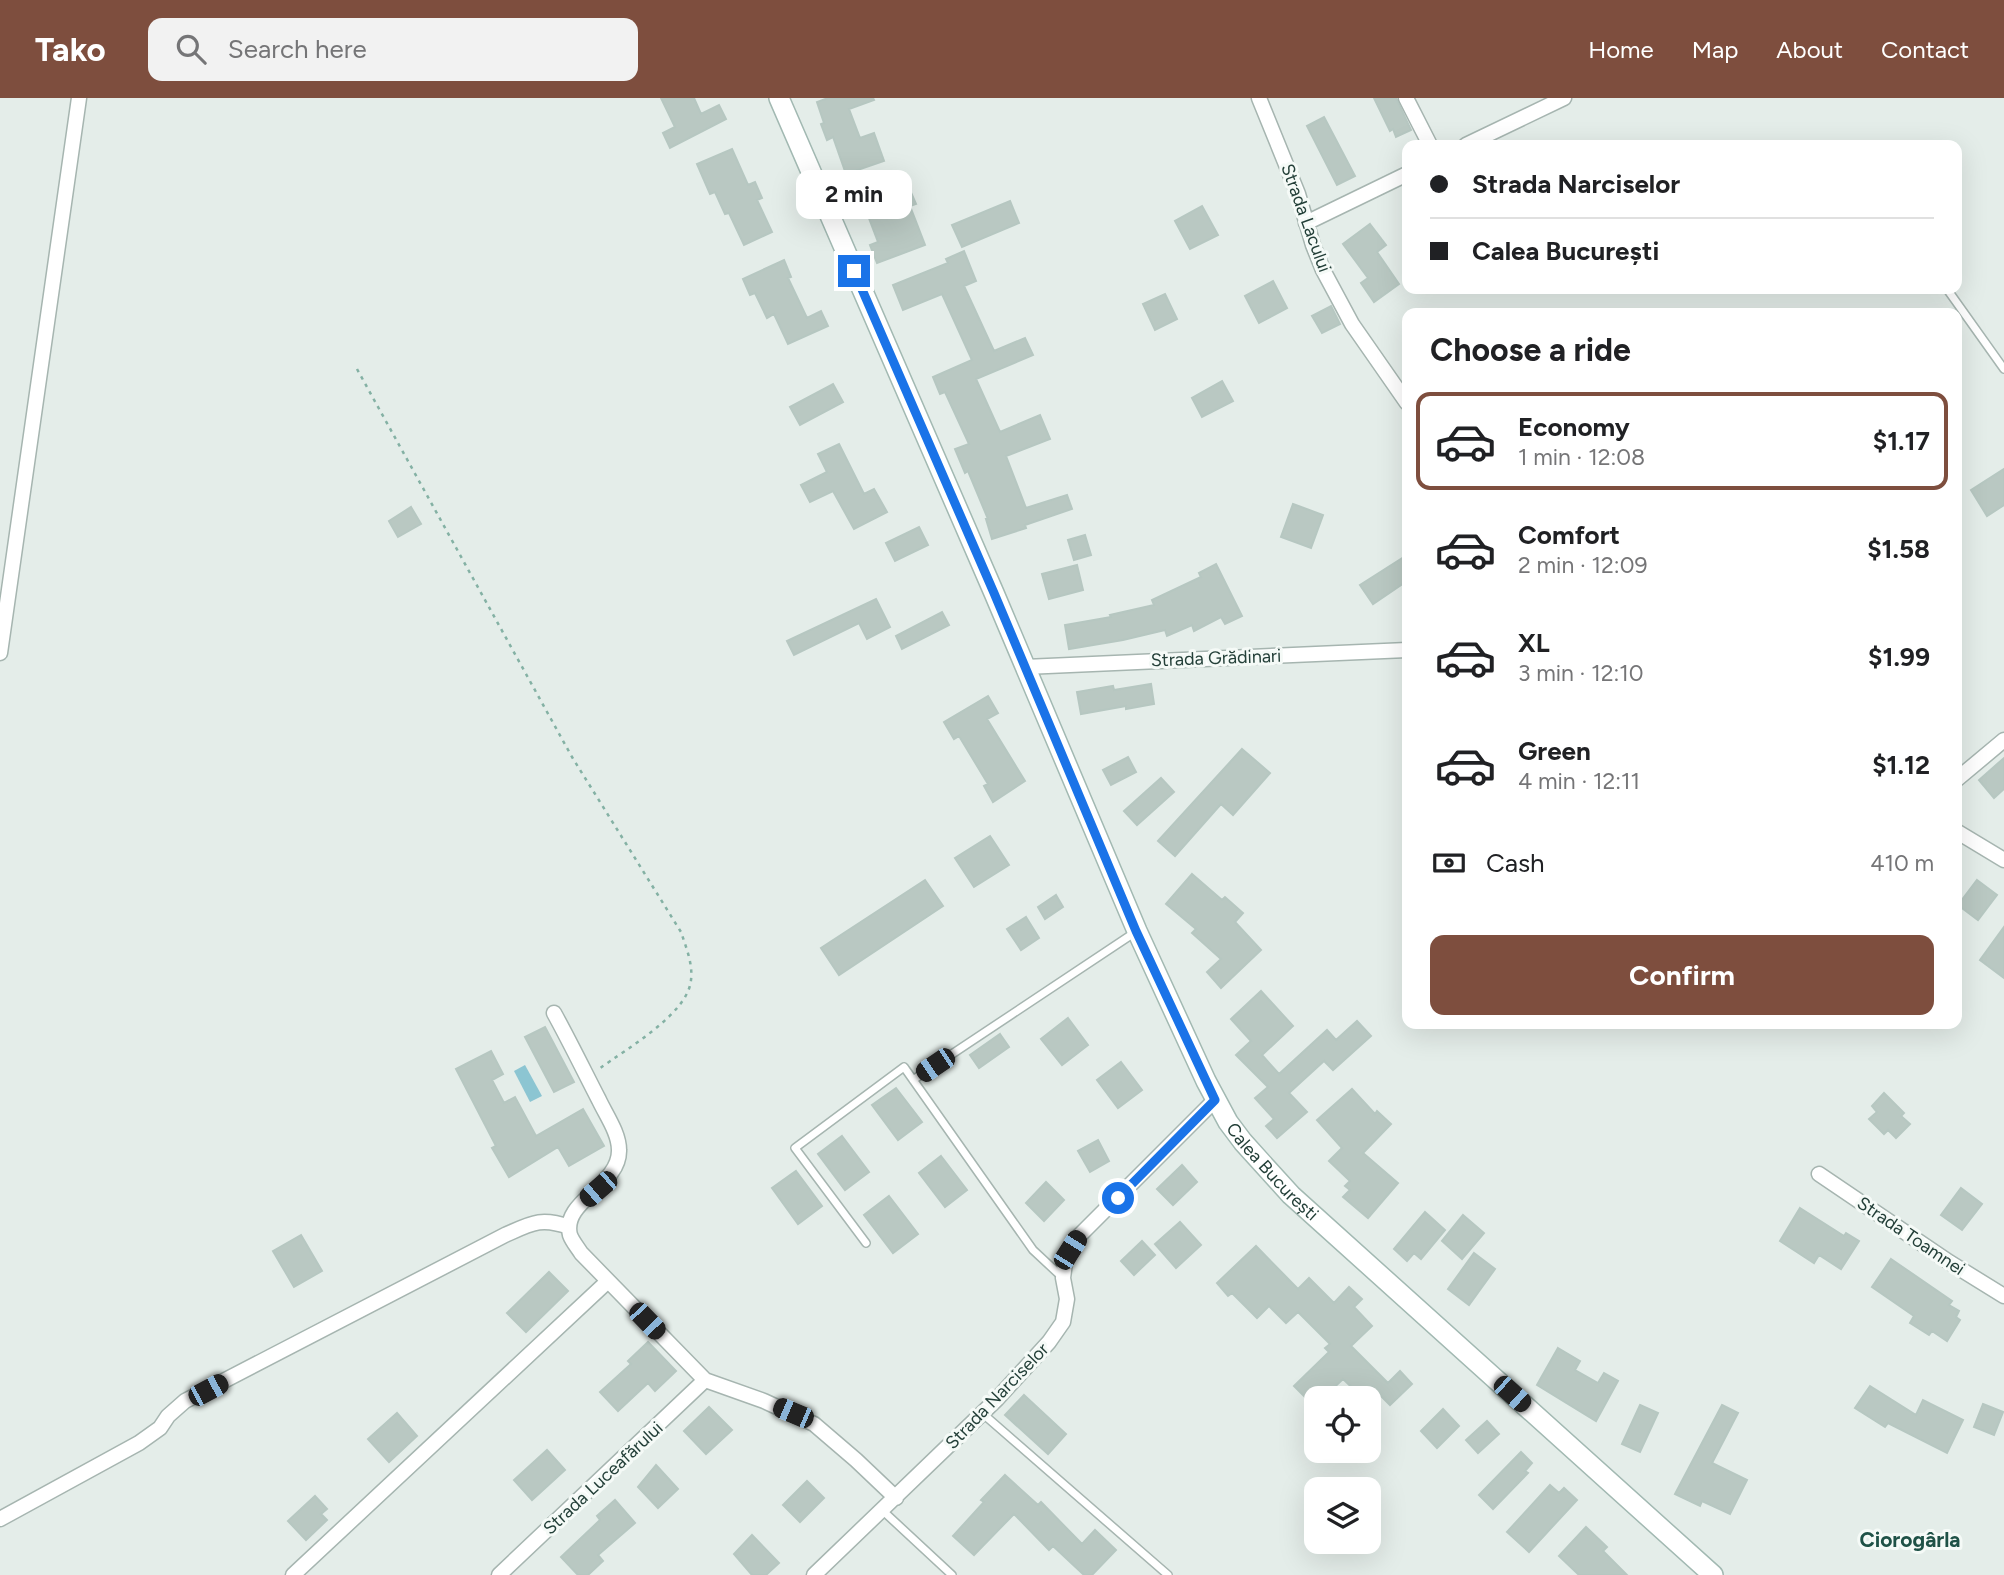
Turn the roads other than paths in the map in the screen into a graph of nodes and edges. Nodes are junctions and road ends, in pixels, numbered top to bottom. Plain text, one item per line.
1 (79, 98) edge
2 (779, 98) edge
3 (1259, 98) edge
4 (1406, 98) edge
5 (1564, 98) edge
6 (1427, 140) edge
7 (1476, 140) edge
8 (1402, 176) edge
9 (1306, 222) junction
10 (1962, 310) edge
11 (2004, 369) edge
12 (1402, 396) edge
13 (1402, 650) edge
14 (0, 653) edge
15 (1025, 667) junction
16 (2004, 740) edge
17 (1962, 775) edge
18 (1962, 835) edge
19 (2004, 860) edge
20 (1136, 931) junction
21 (554, 1013) dead end
22 (913, 1080) junction
23 (1215, 1100) junction
24 (1819, 1174) dead end
25 (569, 1227) junction
26 (866, 1243) dead end
27 (1063, 1278) junction
28 (608, 1281) junction
29 (2004, 1296) edge
30 (705, 1380) junction
31 (982, 1413) junction
32 (895, 1498) junction
33 (883, 1510) junction
34 (0, 1519) edge
35 (293, 1575) edge
36 (499, 1575) edge
37 (814, 1575) edge
38 (952, 1575) edge
39 (1168, 1575) edge
40 (1713, 1575) edge

1 - 14 street
2 - 15 main road, Calea București
3 - 9 street, Strada Lacului
4 - 6 street
5 - 7 street
8 - 9 street
9 - 12 street, Strada Lacului
10 - 11 lane
13 - 15 street, Strada Grădinari
15 - 20 main road, Calea București
16 - 17 street
18 - 19 street
20 - 22 lane
20 - 23 main road, Calea București
21 - 25 street
22 - 26 lane
22 - 27 lane
23 - 27 street, Strada Narciselor
23 - 40 main road, Calea București
24 - 29 street, Strada Toamnei
25 - 28 street
25 - 34 street
27 - 31 street, Strada Narciselor
28 - 30 street
28 - 35 street
30 - 32 street
30 - 36 street, Strada Luceafărului
31 - 32 street, Strada Narciselor
31 - 39 lane
32 - 33 street, Strada Narciselor
33 - 37 street, Strada Narciselor
33 - 38 lane

